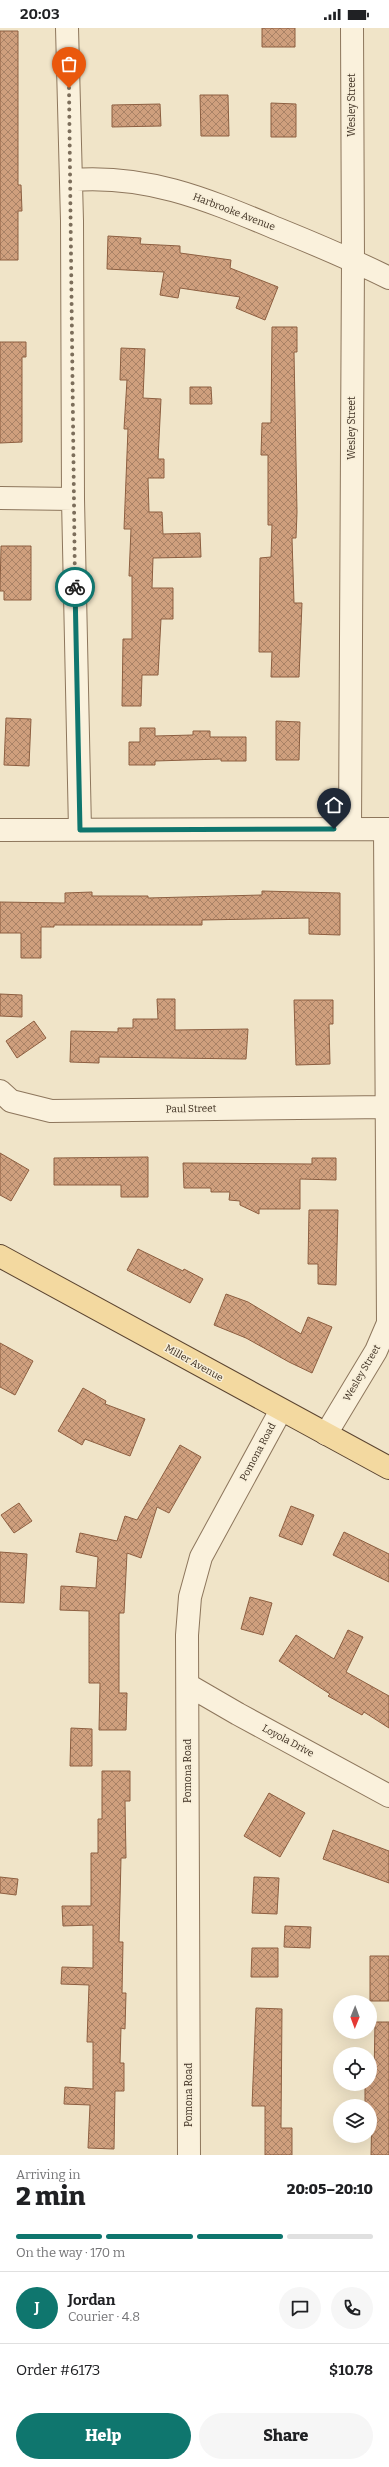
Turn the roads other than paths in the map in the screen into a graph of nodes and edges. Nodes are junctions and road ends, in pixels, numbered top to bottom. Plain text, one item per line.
1 (68, 28) edge
2 (352, 28) edge
3 (71, 180) junction
4 (353, 260) junction
5 (389, 278) edge
6 (0, 498) edge
7 (73, 499) junction
8 (350, 829) junction
9 (387, 829) edge
10 (0, 830) edge
11 (80, 830) junction
12 (0, 1091) edge
13 (387, 1107) junction
14 (0, 1256) edge
15 (281, 1410) junction
16 (326, 1434) junction
17 (389, 1468) edge
18 (188, 1685) junction
19 (389, 1796) edge
20 (189, 2155) edge

1 - 3 street
2 - 4 street, Wesley Street
3 - 4 street, Harbrooke Avenue
3 - 7 street
4 - 5 street, Harbrooke Avenue
4 - 8 street, Wesley Street
6 - 7 street
7 - 11 street
8 - 9 street
8 - 11 street
9 - 13 street, Wesley Street
10 - 11 street
12 - 13 street, Paul Street
13 - 16 street, Wesley Street
14 - 15 main road, Miller Avenue
15 - 16 main road, Miller Avenue
15 - 18 street, Pomona Road
16 - 17 main road, Miller Avenue
18 - 19 street, Loyola Drive
18 - 20 street, Pomona Road

